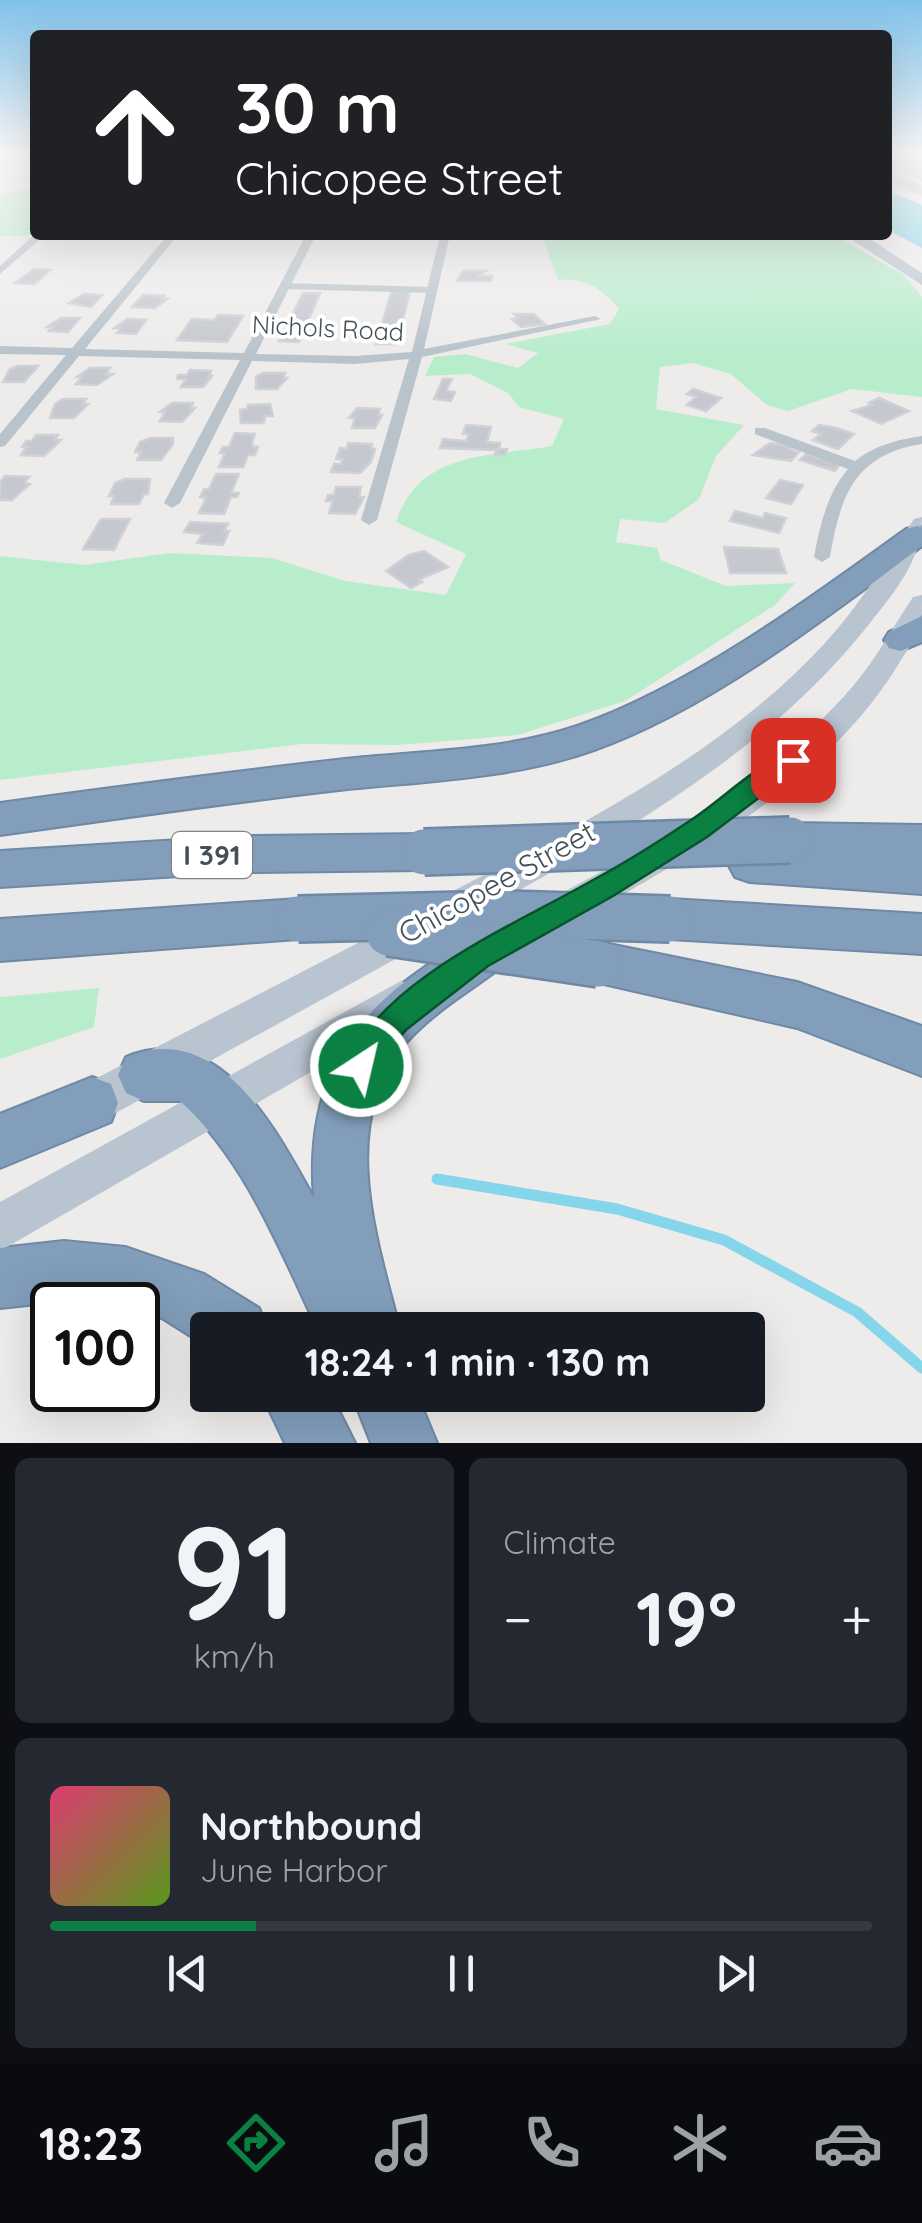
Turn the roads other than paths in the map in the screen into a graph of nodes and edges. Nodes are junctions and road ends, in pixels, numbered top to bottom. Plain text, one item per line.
1 (34, 240) edge
2 (169, 240) edge
3 (308, 240) edge
4 (444, 240) edge
5 (861, 240) edge
6 (863, 240) edge
7 (922, 270) edge
8 (0, 271) edge
9 (922, 280) edge
10 (283, 286) junction
11 (433, 290) junction
12 (596, 319) dead end
13 (0, 340) edge
14 (80, 347) junction
15 (0, 350) edge
16 (248, 352) junction
17 (417, 355) junction
18 (760, 431) dead end
19 (922, 440) edge
20 (0, 443) edge
21 (857, 467) junction
22 (172, 503) dead end
23 (369, 520) dead end
24 (913, 547) edge
25 (822, 558) dead end
26 (922, 603) edge
27 (912, 634) edge
28 (0, 819) edge
29 (922, 842) edge
30 (424, 852) junction
31 (0, 869) edge
32 (922, 876) edge
33 (298, 919) junction
34 (922, 934) edge
35 (5, 940) edge
36 (478, 957) junction
37 (922, 1051) edge
38 (144, 1075) junction
39 (219, 1102) junction
40 (92, 1103) junction
41 (0, 1141) edge
42 (0, 1154) edge
43 (0, 1228) edge
44 (0, 1278) edge
45 (213, 1312) edge
46 (341, 1312) edge
47 (365, 1312) edge
48 (304, 1412) edge
49 (322, 1443) edge

1 - 8 street
2 - 14 street
3 - 10 street
4 - 11 street
5 - 9 main road
6 - 7 main road
10 - 11 lane
10 - 16 street
11 - 17 street
12 - 17 street, Nichols Road
13 - 14 street, Nichols Road
14 - 15 street, Nichols Road
14 - 16 street, Nichols Road
14 - 20 street
16 - 17 street, Nichols Road
16 - 22 street
17 - 23 street
18 - 21 street
19 - 21 street
21 - 25 street
24 - 28 highway
24 - 38 main road, Chicopee Street
26 - 27 main road, Chicopee Street
27 - 36 main road, Chicopee Street
29 - 30 highway, bridge
30 - 31 highway, I 391
30 - 32 highway, I 391, bridge
33 - 34 highway, I 391, bridge
33 - 35 highway, I 391
33 - 37 highway, bridge
36 - 39 main road, Chicopee Street
36 - 47 highway
38 - 39 highway
38 - 40 main road, Chicopee Street
39 - 43 main road, Chicopee Street
39 - 46 highway
40 - 41 highway
40 - 42 main road, Chicopee Street
44 - 45 highway
48 - 49 highway

